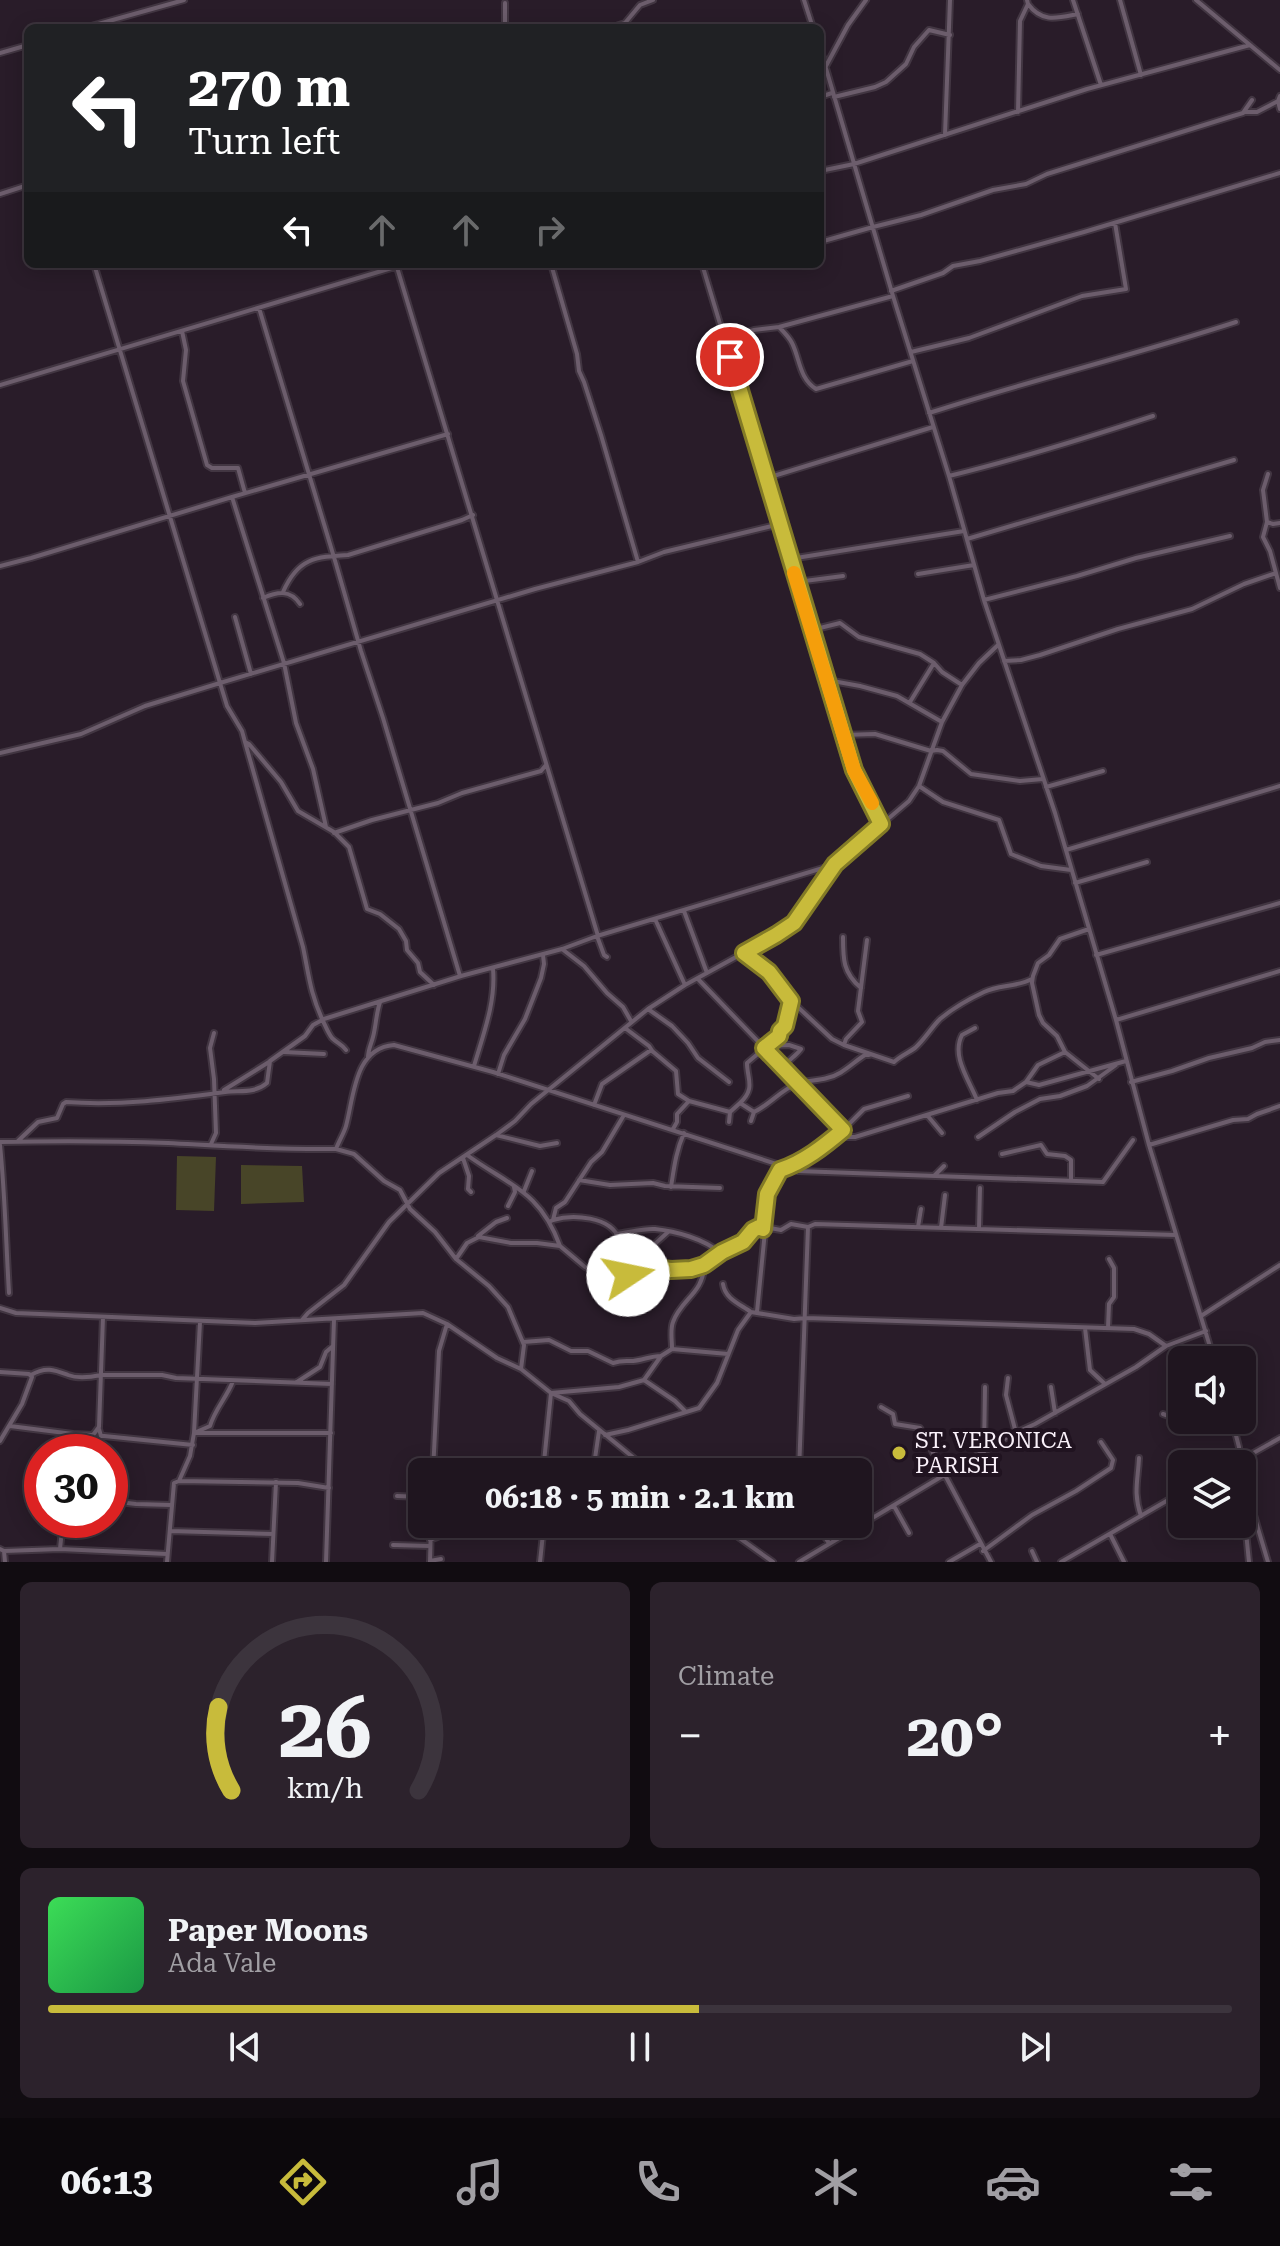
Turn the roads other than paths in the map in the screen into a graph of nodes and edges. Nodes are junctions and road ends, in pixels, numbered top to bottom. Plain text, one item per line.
1 (184, 0) edge
2 (653, 0) edge
3 (804, 0) edge
4 (866, 0) edge
5 (950, 0) edge
6 (1073, 0) edge
7 (1120, 0) edge
8 (1196, 0) edge
9 (1027, 2) edge
10 (505, 3) dead end
11 (1078, 14) junction
12 (98, 24) edge
13 (506, 24) edge
14 (627, 24) edge
15 (812, 24) edge
16 (950, 35) junction
17 (1250, 45) junction
18 (24, 46) edge
19 (0, 53) edge
20 (824, 60) edge
21 (826, 66) junction
22 (1280, 70) edge
23 (1141, 75) junction
24 (1101, 85) junction
25 (833, 95) junction
26 (824, 96) edge
27 (1279, 98) edge
28 (1252, 100) dead end
29 (1280, 109) edge
30 (1018, 113) junction
31 (1243, 113) junction
32 (945, 135) junction
33 (854, 164) junction
34 (824, 170) edge
35 (1280, 173) edge
36 (24, 186) edge
37 (0, 194) edge
38 (1115, 223) junction
39 (873, 227) junction
40 (824, 241) edge
41 (95, 268) edge
42 (390, 268) edge
43 (398, 268) edge
44 (552, 268) edge
45 (703, 268) edge
46 (892, 293) junction
47 (259, 308) junction
48 (1236, 322) dead end
49 (779, 327) junction
50 (182, 331) junction
51 (725, 339) junction
52 (120, 350) junction
53 (911, 352) junction
54 (913, 361) junction
55 (0, 385) edge
56 (929, 413) junction
57 (1153, 416) dead end
58 (933, 427) junction
59 (448, 434) junction
60 (1234, 460) dead end
61 (309, 474) junction
62 (1268, 474) dead end
63 (949, 476) junction
64 (767, 478) junction
65 (245, 493) junction
66 (232, 497) junction
67 (473, 515) junction
68 (171, 517) junction
69 (1267, 522) junction
70 (1280, 523) edge
71 (780, 524) junction
72 (964, 531) junction
73 (1230, 536) dead end
74 (967, 539) junction
75 (333, 554) junction
76 (790, 559) junction
77 (638, 562) junction
78 (974, 565) junction
79 (0, 566) edge
80 (1276, 573) junction
81 (918, 574) dead end
82 (843, 576) dead end
83 (797, 582) junction
84 (1280, 588) edge
85 (283, 592) junction
86 (263, 598) junction
87 (984, 600) junction
88 (497, 602) junction
89 (300, 604) dead end
90 (235, 617) dead end
91 (812, 630) junction
92 (358, 642) junction
93 (998, 645) junction
94 (1004, 661) junction
95 (284, 663) junction
96 (934, 663) junction
97 (251, 674) junction
98 (827, 680) junction
99 (220, 683) junction
100 (962, 685) junction
101 (909, 703) junction
102 (942, 722) junction
103 (843, 735) junction
104 (245, 742) junction
105 (931, 751) junction
106 (0, 753) edge
107 (546, 769) junction
108 (1103, 771) dead end
109 (1043, 779) junction
110 (919, 786) junction
111 (1280, 786) edge
112 (1046, 787) junction
113 (410, 809) junction
114 (881, 824) junction
115 (326, 828) junction
116 (334, 833) junction
117 (1066, 850) junction
118 (1147, 862) dead end
119 (835, 864) junction
120 (1071, 870) junction
121 (1075, 883) junction
122 (1280, 904) edge
123 (684, 911) junction
124 (655, 919) junction
125 (1089, 929) junction
126 (598, 937) junction
127 (843, 937) dead end
128 (867, 940) dead end
129 (562, 949) junction
130 (744, 953) junction
131 (543, 955) junction
132 (1096, 955) junction
133 (607, 957) dead end
134 (493, 969) junction
135 (1280, 971) edge
136 (707, 973) junction
137 (461, 976) junction
138 (698, 979) junction
139 (1032, 979) junction
140 (434, 985) junction
141 (685, 985) junction
142 (861, 988) junction
143 (791, 1001) junction
144 (380, 1002) junction
145 (648, 1009) junction
146 (322, 1020) junction
147 (1116, 1020) junction
148 (632, 1022) junction
149 (625, 1028) junction
150 (975, 1028) dead end
151 (214, 1033) dead end
152 (1280, 1040) edge
153 (844, 1045) junction
154 (765, 1047) junction
155 (346, 1050) dead end
156 (281, 1052) junction
157 (653, 1052) junction
158 (1065, 1052) junction
159 (324, 1054) dead end
160 (872, 1054) junction
161 (368, 1059) junction
162 (1126, 1061) junction
163 (269, 1062) junction
164 (1118, 1064) junction
165 (474, 1066) junction
166 (783, 1068) junction
167 (1090, 1072) junction
168 (498, 1074) junction
169 (1099, 1079) junction
170 (729, 1082) dead end
171 (1026, 1082) junction
172 (1131, 1082) junction
173 (798, 1083) junction
174 (548, 1090) junction
175 (220, 1092) junction
176 (214, 1093) junction
177 (908, 1096) dead end
178 (977, 1100) junction
179 (689, 1101) junction
180 (740, 1103) junction
181 (594, 1105) junction
182 (1280, 1106) edge
183 (730, 1112) junction
184 (754, 1112) junction
185 (624, 1115) junction
186 (927, 1115) junction
187 (751, 1121) dead end
188 (729, 1122) dead end
189 (673, 1129) junction
190 (842, 1131) junction
191 (684, 1133) junction
192 (942, 1133) dead end
193 (496, 1135) junction
194 (978, 1137) dead end
195 (1133, 1140) dead end
196 (17, 1142) junction
197 (0, 1143) edge
198 (557, 1143) dead end
199 (209, 1145) junction
200 (1149, 1145) junction
201 (336, 1149) junction
202 (1002, 1154) dead end
203 (465, 1156) junction
204 (944, 1166) dead end
205 (791, 1168) junction
206 (532, 1171) dead end
207 (933, 1176) junction
208 (579, 1180) junction
209 (1071, 1181) junction
210 (513, 1184) junction
211 (671, 1187) junction
212 (720, 1188) dead end
213 (980, 1188) dead end
214 (524, 1191) junction
215 (471, 1192) dead end
216 (945, 1195) dead end
217 (407, 1204) junction
218 (508, 1206) dead end
219 (921, 1209) dead end
220 (507, 1218) dead end
221 (551, 1221) junction
222 (808, 1227) junction
223 (918, 1227) junction
224 (941, 1228) junction
225 (979, 1228) junction
226 (764, 1230) junction
227 (668, 1232) junction
228 (616, 1234) junction
229 (1176, 1235) junction
230 (477, 1238) junction
231 (560, 1246) junction
232 (720, 1254) junction
233 (456, 1259) junction
234 (1109, 1259) dead end
235 (704, 1265) junction
236 (1280, 1265) edge
237 (630, 1266) junction
238 (602, 1273) junction
239 (624, 1283) junction
240 (723, 1284) dead end
241 (9, 1293) dead end
242 (630, 1293) dead end
243 (0, 1308) edge
244 (754, 1312) junction
245 (1201, 1316) junction
246 (103, 1317) junction
247 (806, 1318) junction
248 (334, 1319) junction
249 (794, 1319) junction
250 (302, 1320) junction
251 (200, 1322) junction
252 (447, 1324) junction
253 (805, 1327) junction
254 (1085, 1328) junction
255 (1108, 1328) junction
256 (1206, 1331) junction
257 (523, 1342) junction
258 (333, 1346) junction
259 (1166, 1346) junction
260 (1210, 1346) edge
261 (672, 1349) junction
262 (728, 1354) junction
263 (661, 1356) junction
264 (521, 1369) junction
265 (0, 1372) edge
266 (31, 1375) junction
267 (101, 1375) junction
268 (1008, 1378) dead end
269 (197, 1379) junction
270 (644, 1380) junction
271 (233, 1381) junction
272 (296, 1383) junction
273 (332, 1384) junction
274 (1105, 1384) junction
275 (985, 1387) dead end
276 (1051, 1387) dead end
277 (551, 1393) junction
278 (881, 1407) dead end
279 (685, 1411) junction
280 (1055, 1413) junction
281 (1163, 1414) dead end
282 (1168, 1416) edge
283 (10, 1426) junction
284 (99, 1427) junction
285 (599, 1430) junction
286 (194, 1433) junction
287 (331, 1433) junction
288 (1016, 1433) junction
289 (73, 1434) edge
290 (94, 1434) edge
291 (101, 1434) edge
292 (605, 1435) junction
293 (1280, 1438) edge
294 (128, 1439) edge
295 (0, 1441) edge
296 (1101, 1442) dead end
297 (193, 1445) junction
298 (984, 1452) junction
299 (1256, 1452) edge
300 (434, 1458) edge
301 (544, 1458) edge
302 (595, 1458) edge
303 (634, 1458) edge
304 (800, 1458) edge
305 (1139, 1458) dead end
306 (946, 1476) junction
307 (179, 1481) junction
308 (276, 1482) junction
309 (329, 1488) junction
310 (397, 1496) dead end
311 (408, 1496) edge
312 (1168, 1500) edge
313 (128, 1502) edge
314 (171, 1505) junction
315 (894, 1506) junction
316 (1141, 1516) junction
317 (1256, 1522) edge
318 (170, 1531) junction
319 (909, 1533) dead end
320 (273, 1534) junction
321 (1110, 1534) junction
322 (61, 1538) edge
323 (430, 1538) edge
324 (438, 1538) edge
325 (543, 1538) edge
326 (740, 1538) edge
327 (826, 1538) edge
328 (1247, 1538) edge
329 (430, 1543) junction
330 (829, 1543) junction
331 (980, 1544) junction
332 (393, 1545) dead end
333 (60, 1549) junction
334 (2, 1550) edge
335 (983, 1551) junction
336 (1032, 1551) dead end
337 (138, 1553) junction
338 (167, 1554) junction
339 (441, 1559) dead end
340 (5, 1562) edge
341 (132, 1562) edge
342 (167, 1562) edge
343 (272, 1562) edge
344 (326, 1562) edge
345 (430, 1562) edge
346 (540, 1562) edge
347 (773, 1562) edge
348 (799, 1562) edge
349 (949, 1562) edge
350 (991, 1562) edge
351 (1037, 1562) edge
352 (1061, 1562) edge
353 (1124, 1562) edge
354 (1249, 1562) edge
355 (1268, 1562) edge

1 - 12 street
2 - 14 street
3 - 15 street
4 - 21 street
5 - 16 street
6 - 11 street
7 - 23 street
8 - 17 street
9 - 11 street
9 - 30 street
10 - 13 street
11 - 24 street
16 - 25 street
16 - 32 street
17 - 22 street
17 - 23 street
18 - 19 street
20 - 21 street
21 - 25 street
23 - 24 street
24 - 30 street
25 - 26 street
25 - 33 street
27 - 29 street
27 - 31 street
28 - 31 street
30 - 32 street
31 - 39 street
32 - 33 street
33 - 34 street
33 - 39 street
35 - 38 street
36 - 37 street
38 - 46 street
38 - 53 street
39 - 40 street
39 - 46 street
41 - 52 street
42 - 47 street
43 - 59 street
44 - 77 street
45 - 51 street
46 - 49 street
46 - 53 street
47 - 50 street
47 - 61 street
48 - 56 street
49 - 51 street
49 - 54 street
50 - 52 street
50 - 65 street
51 - 64 street
52 - 55 street
52 - 68 street
53 - 54 street
54 - 56 street
56 - 58 street
57 - 63 street
58 - 63 street
58 - 64 street
59 - 61 street
59 - 67 street
60 - 74 street
61 - 65 street
61 - 75 street
62 - 69 street
63 - 72 street
64 - 71 street
65 - 66 street
66 - 68 street
66 - 86 street
67 - 75 street
67 - 88 street
68 - 79 street
68 - 99 street
69 - 70 street
69 - 80 street
71 - 76 street
71 - 77 street
72 - 74 street
72 - 76 street
73 - 87 street
74 - 78 street
75 - 85 street
75 - 92 street
76 - 83 street
77 - 88 street
78 - 81 street
78 - 87 street
80 - 84 street
80 - 94 street
82 - 83 street
83 - 91 street
85 - 86 street
85 - 89 street
86 - 95 street
87 - 93 street
88 - 92 street
88 - 107 street
90 - 97 street
91 - 96 street
91 - 98 street
92 - 95 street
92 - 113 street
93 - 94 street
93 - 100 street
94 - 109 street
95 - 97 street
95 - 115 street
96 - 100 street
96 - 101 street
97 - 99 street
98 - 101 street
98 - 103 street
99 - 104 street
99 - 106 street
100 - 102 street
101 - 102 street
102 - 105 street
103 - 105 street
103 - 114 street
104 - 115 street
104 - 146 street
105 - 109 street
105 - 110 street
107 - 113 street
107 - 126 street
108 - 112 street
109 - 112 street
110 - 114 street
110 - 120 street
111 - 117 street
112 - 117 street
113 - 116 street
113 - 137 street
114 - 119 street
115 - 116 street
116 - 140 street
117 - 120 street
118 - 121 street
119 - 123 street
119 - 130 street
120 - 121 street
121 - 125 street
122 - 132 street
123 - 124 street
123 - 136 street
124 - 126 street
124 - 141 street
125 - 132 street
125 - 139 street
126 - 129 street
126 - 133 street
127 - 142 street
128 - 142 street
129 - 131 street
129 - 148 street
130 - 136 street
130 - 143 street
131 - 134 street
131 - 168 street
132 - 147 street
134 - 137 street
134 - 165 street
135 - 147 street
136 - 138 street
137 - 140 street
138 - 141 street
138 - 154 street
139 - 158 street
139 - 160 street
140 - 144 street
141 - 145 street
142 - 153 street
143 - 153 street
143 - 154 street
144 - 146 street
144 - 161 street
145 - 148 street
145 - 170 street
146 - 155 street
146 - 156 street
147 - 162 street
148 - 149 street
149 - 157 street
149 - 174 street
150 - 178 street
151 - 176 street
152 - 172 street
153 - 160 street
154 - 166 street
154 - 166 street
154 - 180 street
156 - 159 street
156 - 163 street
157 - 179 street
157 - 181 street
158 - 167 street
158 - 171 street
160 - 173 street
161 - 165 street
161 - 201 street
162 - 164 street
162 - 172 street
163 - 175 street
163 - 175 street
164 - 167 street
164 - 169 street
165 - 168 street
166 - 173 street
167 - 169 street
167 - 171 street
168 - 174 street
169 - 194 street
171 - 178 street
172 - 200 street
173 - 184 street
173 - 190 street
174 - 181 street
174 - 193 street
175 - 176 street
176 - 196 street
176 - 199 street
177 - 190 street
178 - 186 street
179 - 183 street
179 - 189 street
180 - 183 street
180 - 184 street
181 - 185 street
182 - 200 street
183 - 188 street
184 - 187 street
185 - 189 street
185 - 208 street
186 - 190 street
186 - 192 street
189 - 191 street
190 - 205 street
191 - 205 street
191 - 211 street
193 - 198 street
193 - 203 street
195 - 209 street
196 - 197 street
196 - 199 street
197 - 241 street
199 - 201 street
200 - 229 street
201 - 217 street
202 - 209 street
203 - 210 street
203 - 215 street
203 - 217 street
204 - 207 street
205 - 207 street
205 - 226 street
206 - 214 street
207 - 209 street
208 - 211 street
208 - 221 street
210 - 214 street
210 - 218 street
211 - 212 street
213 - 225 street
214 - 221 street
216 - 224 street
217 - 233 street
217 - 250 street
219 - 223 street
220 - 230 street
221 - 228 street
221 - 231 street
222 - 223 street
222 - 226 street
222 - 247 street
223 - 224 street
224 - 225 street
225 - 229 street
226 - 232 street
226 - 244 street
227 - 228 street
227 - 232 street
227 - 237 street
228 - 237 street
229 - 245 street
230 - 231 street
230 - 233 street
231 - 238 street
232 - 235 street
233 - 257 street
234 - 255 street
235 - 237 street
235 - 261 street
236 - 245 street
237 - 238 street
237 - 239 street
238 - 239 street
239 - 242 street
240 - 244 street
243 - 246 street
244 - 249 street
244 - 262 street
245 - 256 street
246 - 251 street
246 - 267 street
247 - 249 street
247 - 253 street
247 - 254 street
248 - 250 street
248 - 252 street
248 - 258 street
249 - 253 street
250 - 251 street
251 - 269 street
252 - 264 street
252 - 300 street
253 - 304 street
254 - 255 street
254 - 274 street
255 - 259 street
256 - 259 street
256 - 260 street
257 - 263 street
257 - 264 street
258 - 272 street
258 - 273 street
259 - 274 street
261 - 262 street
261 - 263 street
262 - 279 street
263 - 270 street
264 - 277 street
265 - 266 street
266 - 267 street
266 - 283 street
267 - 269 street
267 - 284 street
268 - 288 street
269 - 271 street
269 - 286 street
270 - 277 street
270 - 279 street
271 - 272 street
271 - 286 street
272 - 273 street
273 - 287 street
274 - 280 street
275 - 298 street
276 - 280 street
277 - 285 street
277 - 301 street
278 - 306 street
279 - 292 street
280 - 288 street
281 - 282 street
283 - 289 street
283 - 295 street
284 - 290 street
284 - 291 street
285 - 292 street
285 - 302 street
286 - 287 street
286 - 297 street
287 - 309 street
288 - 298 street
292 - 303 street
293 - 299 street
294 - 297 street
296 - 335 street
297 - 307 street
298 - 306 street
305 - 316 street
306 - 315 street
306 - 331 street
307 - 308 street
307 - 314 street
308 - 309 street
308 - 320 street
309 - 344 street
310 - 311 street
312 - 316 street
313 - 314 street
314 - 318 street
315 - 319 street
315 - 330 street
316 - 321 street
317 - 355 street
318 - 320 street
318 - 338 street
320 - 343 street
321 - 352 street
321 - 353 street
322 - 333 street
323 - 329 street
324 - 329 street
325 - 346 street
326 - 347 street
327 - 330 street
328 - 354 street
329 - 332 street
329 - 345 street
330 - 348 street
331 - 335 street
331 - 349 street
333 - 334 street
333 - 337 street
334 - 340 street
335 - 350 street
336 - 351 street
337 - 338 street
337 - 341 street
338 - 342 street
339 - 345 street

